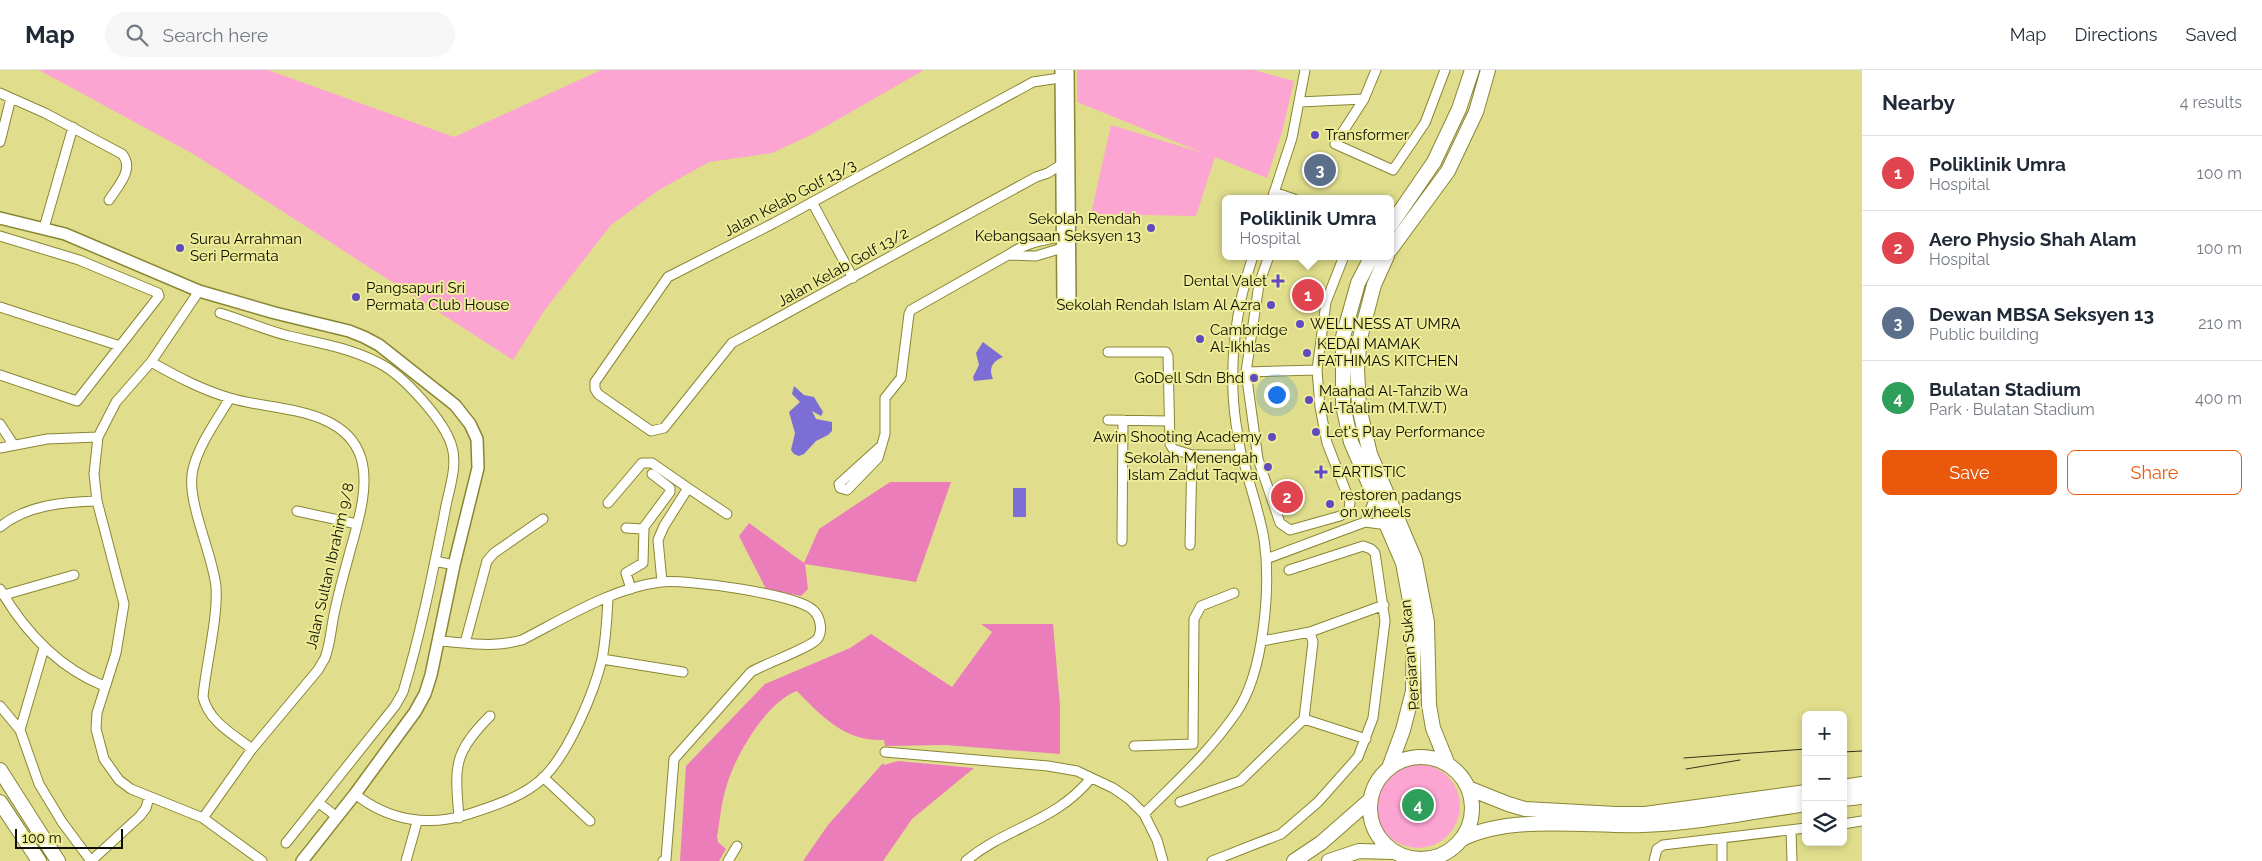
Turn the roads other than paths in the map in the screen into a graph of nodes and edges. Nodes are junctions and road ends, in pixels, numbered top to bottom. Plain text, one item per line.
1 (1305, 70) edge
2 (1376, 70) edge
3 (1445, 70) edge
4 (1472, 70) edge
5 (1488, 70) edge
6 (1064, 73) edge
7 (0, 93) edge
8 (11, 98) junction
9 (1364, 99) junction
10 (1299, 102) junction
11 (73, 127) junction
12 (0, 142) edge
13 (1065, 162) junction
14 (1273, 195) edge
15 (110, 200) dead end
16 (812, 202) junction
17 (0, 218) edge
18 (1396, 222) edge
19 (44, 228) junction
20 (0, 236) edge
21 (1066, 242) junction
22 (1008, 255) junction
23 (1252, 260) edge
24 (1268, 260) edge
25 (1342, 260) edge
26 (1370, 260) edge
27 (1385, 260) edge
28 (854, 278) junction
29 (1244, 282) junction
30 (1259, 284) junction
31 (198, 291) junction
32 (1070, 300) dead end
33 (0, 306) edge
34 (220, 313) dead end
35 (364, 337) junction
36 (120, 346) junction
37 (355, 352) junction
38 (1108, 352) dead end
39 (151, 362) junction
40 (1316, 370) junction
41 (1246, 372) junction
42 (0, 375) edge
43 (230, 398) junction
44 (1108, 420) dead end
45 (1123, 420) junction
46 (1169, 421) junction
47 (0, 424) edge
48 (659, 430) joint
49 (98, 437) junction
50 (13, 444) junction
51 (881, 446) junction
52 (0, 448) edge
53 (1192, 455) junction
54 (1240, 455) junction
55 (1258, 459) junction
56 (1245, 466) junction
57 (652, 474) dead end
58 (688, 488) junction
59 (1375, 498) junction
60 (97, 501) junction
61 (608, 503) dead end
62 (297, 510) dead end
63 (727, 514) dead end
64 (1340, 516) junction
65 (543, 519) dead end
66 (1366, 522) junction
67 (357, 524) junction
68 (1388, 525) junction
69 (0, 527) edge
70 (626, 528) dead end
71 (643, 528) junction
72 (1332, 535) junction
73 (1122, 541) dead end
74 (1190, 545) dead end
75 (1266, 559) junction
76 (435, 562) junction
77 (454, 565) junction
78 (1289, 570) dead end
79 (74, 575) dead end
80 (662, 582) junction
81 (632, 589) junction
82 (2, 592) edge
83 (1234, 593) dead end
84 (608, 598) junction
85 (1384, 605) junction
86 (1310, 632) junction
87 (439, 641) junction
88 (1262, 641) junction
89 (465, 643) junction
90 (44, 648) junction
91 (602, 659) junction
92 (684, 672) dead end
93 (104, 686) junction
94 (0, 706) edge
95 (490, 716) dead end
96 (1304, 719) junction
97 (20, 730) junction
98 (1366, 739) junction
99 (1193, 744) junction
100 (1134, 746) dead end
101 (252, 749) junction
102 (885, 752) dead end
103 (1202, 755) junction
104 (1448, 765) junction
105 (1389, 768) junction
106 (0, 770) edge
107 (544, 777) junction
108 (1091, 778) junction
109 (1862, 784) edge
110 (1847, 786) edge
111 (1468, 788) junction
112 (1802, 793) edge
113 (355, 794) junction
114 (149, 797) junction
115 (1862, 797) edge
116 (1847, 799) edge
117 (1370, 800) junction
118 (0, 802) edge
119 (1180, 802) dead end
120 (319, 803) junction
121 (1802, 805) edge
122 (1144, 814) junction
123 (337, 817) junction
124 (203, 818) junction
125 (459, 818) junction
126 (590, 821) dead end
127 (1862, 821) edge
128 (417, 822) junction
129 (1847, 823) edge
130 (1802, 829) edge
131 (1791, 830) junction
132 (1722, 838) junction
133 (1462, 839) junction
134 (286, 844) dead end
135 (737, 846) dead end
136 (1402, 857) edge
137 (1160, 859) edge
138 (1437, 859) edge
139 (39, 861) edge
140 (58, 861) edge
141 (91, 861) edge
142 (262, 861) edge
143 (302, 861) edge
144 (406, 861) edge
145 (663, 861) edge
146 (728, 861) edge
147 (966, 861) edge
148 (1212, 861) edge
149 (1294, 861) edge
150 (1329, 861) edge
151 (1654, 861) edge
152 (1722, 861) edge
153 (1792, 861) edge

1 - 10 street
2 - 9 street
3 - 9 street
4 - 18 main road
5 - 18 main road
6 - 13 street
6 - 16 street, Jalan Kelab Golf 13/3
7 - 8 street
8 - 11 street
8 - 12 street
9 - 10 street
10 - 14 street
11 - 15 street
11 - 19 street
13 - 21 street
13 - 28 street, Jalan Kelab Golf 13/2
16 - 28 street
16 - 48 street, Jalan Kelab Golf 13/3
17 - 19 street
19 - 31 street
20 - 36 street
21 - 22 street
21 - 22 street
21 - 32 street
22 - 51 street
23 - 29 street
24 - 30 street
25 - 40 street
26 - 59 main road, Persiaran Sukan
27 - 104 main road, Persiaran Sukan
28 - 48 street, Jalan Kelab Golf 13/2
29 - 30 street
29 - 54 street
30 - 41 street
31 - 35 street
31 - 39 street
33 - 36 street
34 - 37 street
35 - 37 street
35 - 77 street
36 - 42 street
37 - 76 street
38 - 46 street
39 - 43 street, Jalan Sultan Ibrahim 9/8
39 - 49 street
40 - 41 street
40 - 64 street
41 - 55 street
43 - 67 street, Jalan Sultan Ibrahim 9/8
43 - 101 street
44 - 45 street
45 - 46 street
45 - 73 street
46 - 53 street
47 - 50 street
49 - 50 street
49 - 60 street
50 - 52 street
51 - 51 street
53 - 54 street
53 - 74 street
54 - 56 street
55 - 56 street
55 - 64 street
56 - 75 street
57 - 71 street
58 - 61 street
58 - 63 street
58 - 80 street
59 - 66 street
59 - 68 main road, Persiaran Sukan
60 - 69 street
60 - 93 street
62 - 67 street
64 - 72 street
65 - 89 street
66 - 68 street
66 - 72 street
67 - 101 street, Jalan Sultan Ibrahim 9/8
68 - 105 main road, Persiaran Sukan
70 - 71 street
71 - 81 street
72 - 75 street
75 - 88 street
76 - 77 street
76 - 120 street
77 - 87 street
78 - 85 street
79 - 82 street
80 - 81 street
80 - 145 street
81 - 84 street
82 - 90 street
83 - 99 street
84 - 89 street
84 - 91 street
85 - 86 street
85 - 98 street
86 - 88 street
86 - 96 street
87 - 89 street
87 - 113 street
88 - 103 street
90 - 93 street
90 - 97 street
91 - 92 street
91 - 107 street
93 - 114 street
94 - 97 street
95 - 125 street
96 - 98 street
96 - 119 street
97 - 141 street
98 - 148 street
99 - 100 street
99 - 103 street
101 - 124 street, Jalan Sultan Ibrahim 9/8
102 - 108 street
103 - 122 street
104 - 105 main road
104 - 111 main road
105 - 117 main road
106 - 140 main road
107 - 125 street
107 - 126 street
108 - 122 street
108 - 147 street
109 - 110 main road
111 - 112 main road
111 - 133 main road
113 - 123 street
113 - 128 street
114 - 124 street
114 - 141 street
115 - 116 main road
117 - 136 main road
117 - 149 main road
118 - 139 main road
120 - 123 street
120 - 134 street
121 - 133 main road
122 - 137 street
123 - 143 street
124 - 142 street
125 - 128 street
127 - 129 street
128 - 144 street
130 - 131 street
131 - 132 street
131 - 153 street
132 - 151 street
132 - 152 street
133 - 138 main road
135 - 146 street
136 - 138 main road
136 - 150 main road

